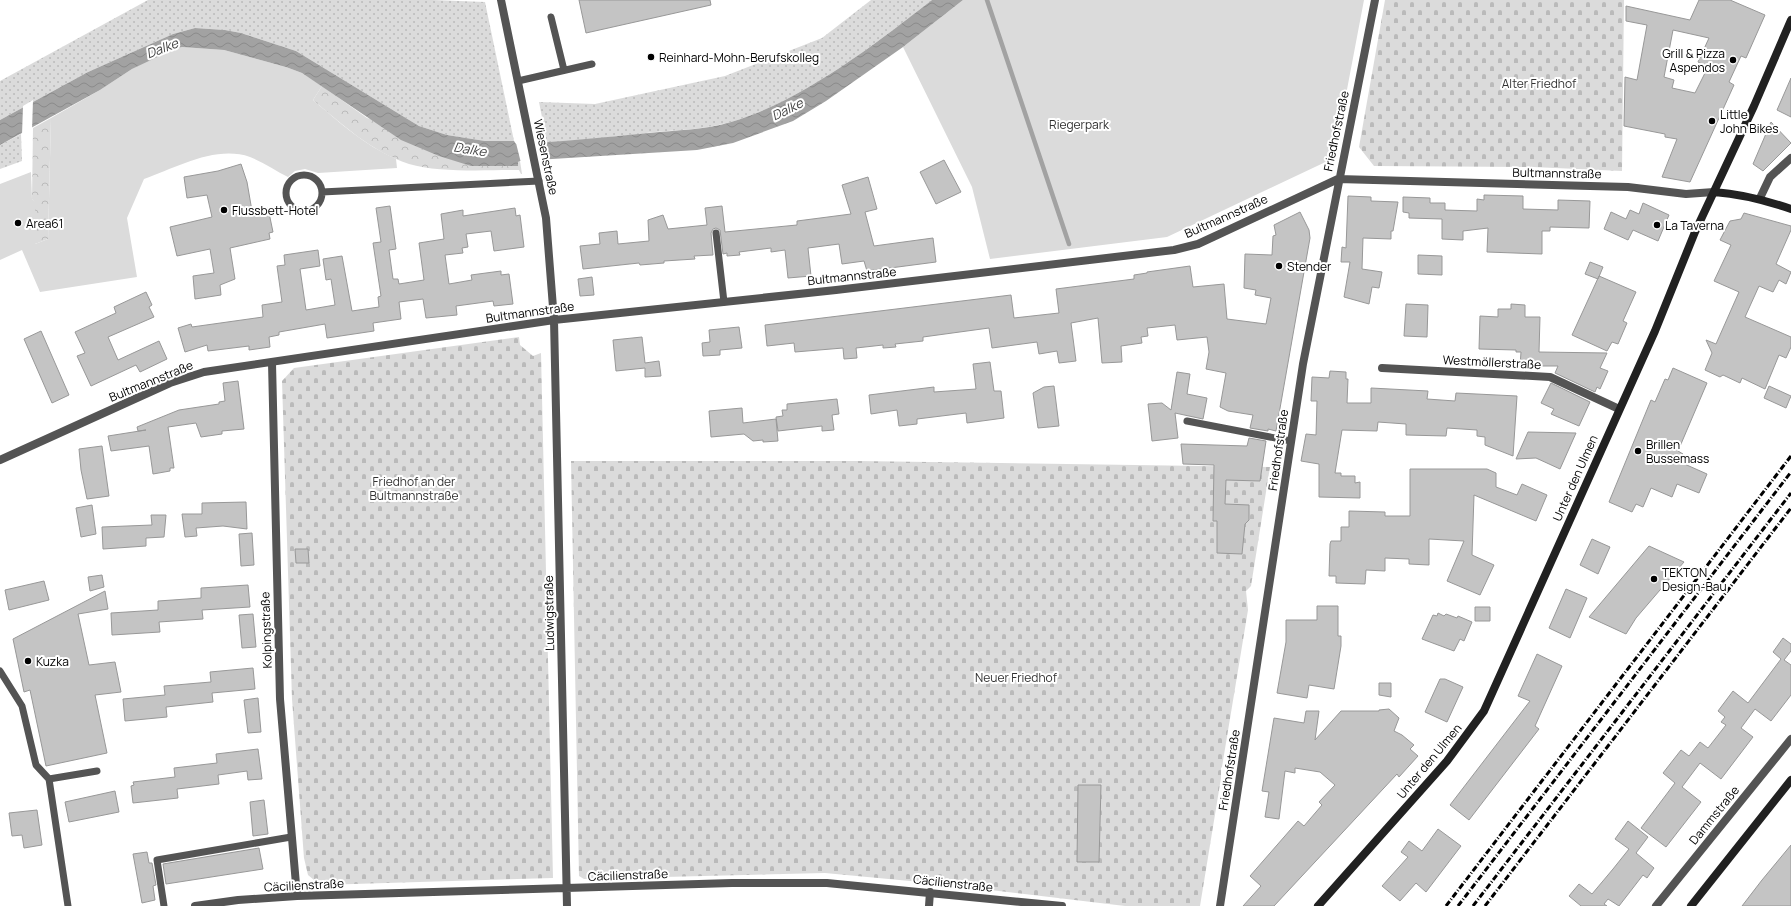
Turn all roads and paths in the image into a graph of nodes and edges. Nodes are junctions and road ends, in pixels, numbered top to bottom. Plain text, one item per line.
1 (501, 0) edge
2 (1375, 0) edge
3 (551, 17) dead end
4 (1791, 20) edge
5 (592, 64) dead end
6 (564, 70) junction
7 (518, 81) junction
8 (1791, 158) edge
9 (1338, 180) junction
10 (539, 181) junction
11 (322, 192) junction
12 (1714, 192) junction
13 (1760, 198) junction
14 (1791, 209) edge
15 (716, 233) dead end
16 (724, 302) junction
17 (554, 320) junction
18 (272, 363) junction
19 (1382, 368) dead end
20 (1619, 409) junction
21 (1187, 421) dead end
22 (1291, 441) junction
23 (0, 460) edge
24 (0, 671) edge
25 (1791, 739) edge
26 (97, 771) dead end
27 (49, 779) junction
28 (1791, 780) edge
29 (291, 837) junction
30 (566, 889) junction
31 (930, 892) junction
32 (297, 896) junction
33 (238, 903) edge
34 (68, 906) edge
35 (164, 906) edge
36 (195, 906) edge
37 (567, 906) edge
38 (929, 906) edge
39 (1062, 906) edge
40 (1220, 906) edge
41 (1318, 906) edge
42 (1656, 906) edge
43 (1691, 906) edge

1 - 7 street, Wiesenstraße
2 - 9 street, Friedhofstraße
3 - 6 lane
4 - 12 main road, Unter den Ulmen
5 - 6 lane
6 - 7 lane
7 - 10 street, Wiesenstraße
8 - 13 street
9 - 12 street, Bultmannstraße
9 - 16 street, Bultmannstraße
9 - 22 street, Friedhofstraße
10 - 11 lane
10 - 17 street, Wiesenstraße
11 - 11 lane
12 - 13 main road
12 - 20 main road, Unter den Ulmen
13 - 14 main road
15 - 16 lane
16 - 17 street, Bultmannstraße
17 - 18 street, Bultmannstraße
17 - 30 street, Ludwigstraße
18 - 23 street, Bultmannstraße
18 - 29 street, Kolpingstraße
19 - 20 street, Westmöllerstraße
20 - 41 main road, Unter den Ulmen
21 - 22 lane
22 - 40 street, Friedhofstraße
24 - 27 lane
25 - 42 street, Dammstraße
26 - 27 lane
27 - 34 lane
28 - 43 main road
29 - 32 street, Kolpingstraße
29 - 35 lane
30 - 31 street, Cäcilienstraße
30 - 32 street, Cäcilienstraße
30 - 37 street, Ludwigstraße
31 - 38 street
31 - 39 street, Cäcilienstraße
32 - 33 street, Cäcilienstraße
33 - 36 street, Cäcilienstraße

